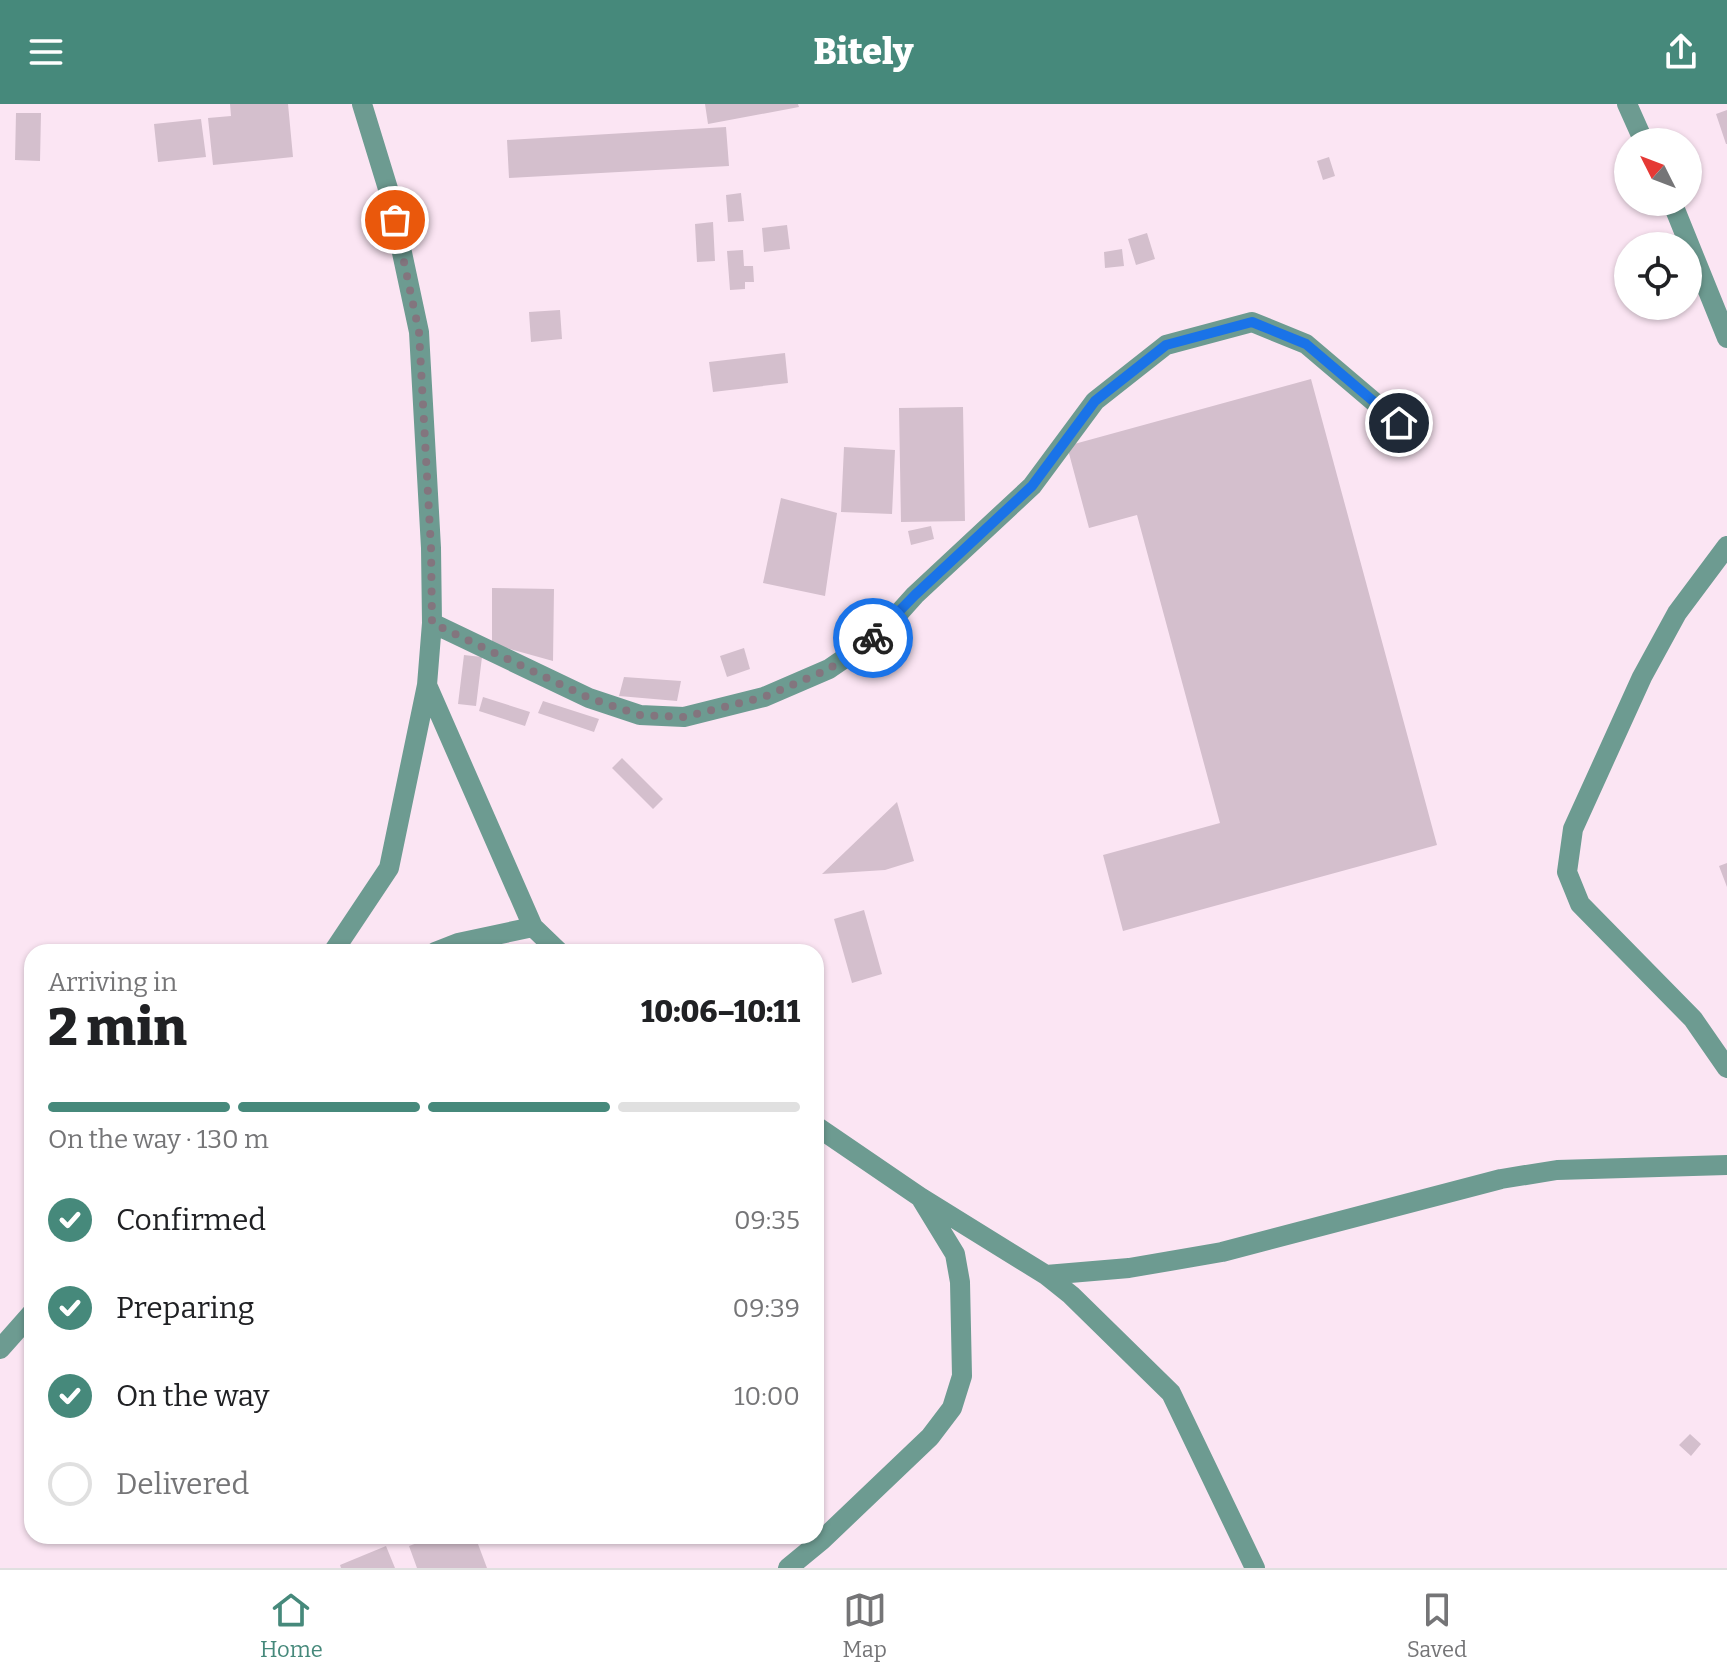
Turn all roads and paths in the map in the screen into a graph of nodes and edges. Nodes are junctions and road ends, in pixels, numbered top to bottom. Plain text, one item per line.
1 (362, 104) edge
2 (1627, 104) edge
3 (1638, 128) edge
4 (1678, 216) edge
5 (1727, 338) edge
6 (1399, 423) dead end
7 (1727, 546) edge
8 (432, 623) junction
9 (427, 685) junction
10 (533, 927) junction
11 (338, 944) edge
12 (455, 944) edge
13 (551, 944) edge
14 (1727, 1068) edge
15 (824, 1131) edge
16 (1727, 1165) edge
17 (920, 1197) junction
18 (1046, 1275) junction
19 (24, 1322) edge
20 (0, 1349) edge
21 (824, 1538) edge
22 (817, 1544) edge
23 (788, 1568) edge
24 (1255, 1568) edge

1 - 8 street
2 - 3 street
4 - 5 street
6 - 8 street
7 - 14 street
8 - 9 street
9 - 10 street
9 - 11 street
10 - 12 street
10 - 13 street
15 - 17 street
16 - 18 street
17 - 18 street
17 - 21 street
18 - 24 street
19 - 20 street
22 - 23 street

